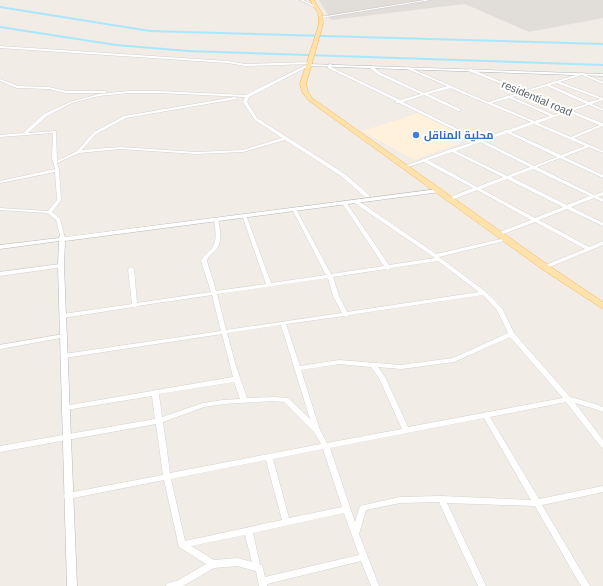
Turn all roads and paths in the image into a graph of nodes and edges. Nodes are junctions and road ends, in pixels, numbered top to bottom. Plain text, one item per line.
1 (301, 0) edge
2 (312, 0) edge
3 (430, 0) edge
4 (317, 7) junction
5 (321, 17) junction
6 (0, 47) edge
7 (311, 60) junction
8 (330, 65) junction
9 (371, 67) junction
10 (407, 68) junction
11 (470, 70) junction
12 (582, 74) junction
13 (603, 75) edge
14 (0, 80) edge
15 (556, 82) junction
16 (603, 83) edge
17 (547, 85) junction
18 (449, 87) junction
19 (524, 92) junction
20 (119, 94) junction
21 (424, 94) junction
22 (247, 96) junction
23 (509, 97) junction
24 (603, 99) edge
25 (397, 102) junction
26 (487, 103) junction
27 (589, 104) junction
28 (459, 110) dead end
29 (603, 110) edge
30 (568, 111) junction
31 (554, 116) junction
32 (533, 122) junction
33 (602, 125) edge
34 (506, 131) junction
35 (24, 134) junction
36 (0, 136) edge
37 (286, 138) junction
38 (571, 138) junction
39 (480, 141) junction
40 (589, 146) junction
41 (452, 150) junction
42 (78, 152) junction
43 (603, 152) edge
44 (561, 157) junction
45 (424, 160) junction
46 (55, 163) junction
47 (404, 166) junction
48 (535, 168) junction
49 (57, 170) junction
50 (603, 177) edge
51 (508, 178) junction
52 (0, 182) edge
53 (436, 189) junction
54 (476, 189) junction
55 (603, 193) edge
56 (367, 196) junction
57 (594, 197) junction
58 (450, 199) junction
59 (355, 201) junction
60 (603, 201) edge
61 (344, 203) junction
62 (568, 208) junction
63 (0, 209) edge
64 (294, 209) junction
65 (49, 212) junction
66 (244, 215) junction
67 (216, 219) junction
68 (535, 221) junction
69 (603, 225) edge
70 (62, 237) junction
71 (502, 237) junction
72 (0, 242) edge
73 (603, 243) edge
74 (0, 247) edge
75 (589, 249) junction
76 (437, 258) junction
77 (61, 266) junction
78 (545, 267) junction
79 (388, 268) junction
80 (130, 270) dead end
81 (0, 274) edge
82 (330, 277) junction
83 (269, 285) junction
84 (215, 293) junction
85 (484, 293) junction
86 (135, 306) junction
87 (603, 306) edge
88 (346, 314) junction
89 (63, 316) junction
90 (283, 323) junction
91 (225, 332) junction
92 (510, 334) junction
93 (64, 336) junction
94 (0, 346) edge
95 (64, 356) junction
96 (374, 365) junction
97 (298, 368) junction
98 (236, 379) junction
99 (155, 392) junction
100 (244, 400) junction
101 (568, 400) junction
102 (66, 408) junction
103 (603, 410) edge
104 (486, 416) junction
105 (159, 421) junction
106 (317, 430) junction
107 (406, 430) junction
108 (67, 438) junction
109 (603, 445) edge
110 (326, 447) junction
111 (0, 449) edge
112 (270, 458) junction
113 (167, 477) junction
114 (603, 489) edge
115 (68, 496) junction
116 (441, 499) junction
117 (537, 503) junction
118 (347, 509) junction
119 (286, 522) junction
120 (248, 530) junction
121 (355, 535) junction
122 (182, 545) junction
123 (364, 557) junction
124 (212, 564) junction
125 (257, 568) junction
126 (263, 584) edge
127 (72, 586) edge
128 (170, 586) edge
129 (376, 586) edge
130 (482, 586) edge
131 (586, 586) edge

1 - 4 street
2 - 4 main road
3 - 5 street
4 - 5 main road
5 - 7 main road
6 - 7 street
7 - 8 street
7 - 22 street
7 - 47 main road
8 - 9 street
8 - 25 street
9 - 10 street
9 - 21 street
10 - 11 street
10 - 18 street
11 - 12 street
11 - 19 street, residential road
12 - 13 street
12 - 15 street
12 - 16 street
14 - 20 street
15 - 17 street
15 - 24 street
17 - 19 street
17 - 27 street
18 - 21 street
18 - 26 street
19 - 23 street
19 - 30 street, residential road
20 - 22 street
20 - 35 street
21 - 25 street
21 - 28 street
22 - 37 street
22 - 42 street
23 - 26 street
23 - 31 street
24 - 27 street
25 - 39 street
26 - 32 street
27 - 29 street
27 - 30 street
30 - 31 street
30 - 33 street, residential road
31 - 32 street
32 - 34 street
32 - 38 street
33 - 38 street
34 - 39 street
34 - 44 street
35 - 36 street
35 - 46 street
37 - 42 street
37 - 56 street
38 - 40 street
39 - 41 street
39 - 48 street
40 - 43 street
40 - 44 street
41 - 45 street
41 - 51 street
42 - 46 street
44 - 48 street
44 - 50 street
45 - 47 street
45 - 54 street
46 - 49 street
47 - 53 main road
48 - 51 street
48 - 57 street
49 - 52 street
49 - 65 street
51 - 54 street
51 - 62 street
53 - 56 street
53 - 58 main road
53 - 59 street
54 - 58 street
54 - 68 street
55 - 57 street
56 - 70 street
57 - 60 street
57 - 62 street
58 - 71 main road
59 - 61 street
59 - 76 street
61 - 64 street
61 - 79 street
62 - 68 street
62 - 69 street
63 - 65 street
64 - 66 street
64 - 82 street
65 - 70 street
66 - 67 street
66 - 83 street
67 - 70 street
67 - 84 street
68 - 71 street
68 - 75 street
70 - 72 street
70 - 74 street
70 - 77 street
71 - 76 street
71 - 78 main road
73 - 75 street
75 - 78 street
76 - 79 street
76 - 85 street
77 - 81 street
77 - 89 street
78 - 87 main road
79 - 82 street
80 - 86 street
82 - 83 street
82 - 88 street
83 - 84 street
84 - 86 street
84 - 91 street
85 - 88 street
85 - 92 street
86 - 89 street
88 - 90 street
89 - 93 street
90 - 91 street
90 - 97 street
91 - 95 street
91 - 98 street
92 - 96 street
92 - 101 street
93 - 94 street
93 - 95 street
95 - 102 street
96 - 97 street
96 - 107 street
97 - 106 street
98 - 99 street
98 - 100 street
99 - 102 street
99 - 105 street
100 - 105 street
100 - 106 street
101 - 103 street
101 - 104 street
101 - 109 street
102 - 108 street
104 - 107 street
104 - 117 street
105 - 108 street
105 - 113 street
106 - 110 street
107 - 110 street
108 - 111 street
108 - 115 street
110 - 112 street
110 - 118 street
112 - 113 street
112 - 119 street
113 - 115 street
113 - 122 street
114 - 117 street
115 - 127 street
116 - 117 street
116 - 121 street
116 - 130 street
117 - 131 street
118 - 119 street
118 - 121 street
119 - 120 street
120 - 122 street
120 - 125 street
121 - 123 street
122 - 124 street
123 - 126 street
123 - 129 street
124 - 125 street
124 - 128 street
125 - 126 street

